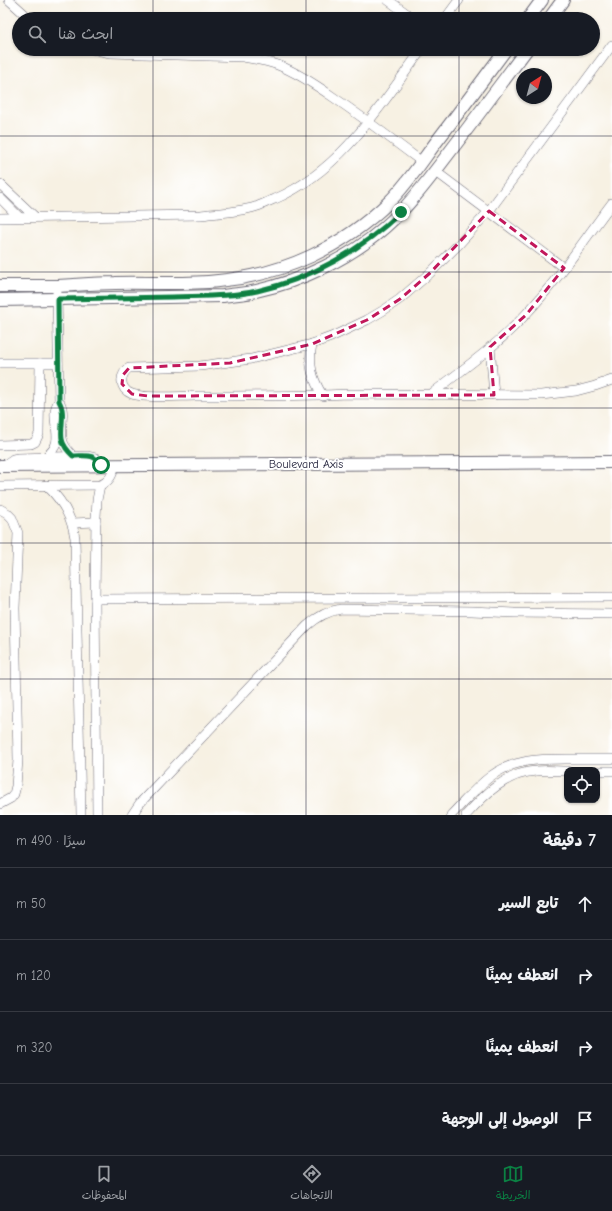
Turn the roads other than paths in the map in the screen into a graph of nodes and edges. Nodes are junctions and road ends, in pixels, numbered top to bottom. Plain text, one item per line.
1 (9, 0) edge
2 (388, 0) edge
3 (460, 0) edge
4 (542, 0) edge
5 (563, 0) edge
6 (22, 12) edge
7 (404, 12) edge
8 (451, 12) edge
9 (533, 12) edge
10 (554, 12) edge
11 (612, 45) edge
12 (210, 56) edge
13 (417, 56) edge
14 (501, 56) edge
15 (522, 56) edge
16 (456, 116) junction
17 (370, 122) junction
18 (470, 126) junction
19 (422, 162) junction
20 (435, 171) junction
21 (0, 184) edge
22 (0, 198) edge
23 (612, 203) edge
24 (489, 210) junction
25 (35, 217) junction
26 (0, 218) edge
27 (19, 218) junction
28 (564, 268) junction
29 (0, 286) edge
30 (57, 286) junction
31 (58, 299) junction
32 (0, 300) edge
33 (312, 344) junction
34 (490, 348) junction
35 (0, 363) edge
36 (40, 363) junction
37 (58, 363) junction
38 (612, 380) edge
39 (430, 394) junction
40 (494, 395) junction
41 (323, 396) junction
42 (59, 420) junction
43 (0, 445) edge
44 (73, 456) junction
45 (45, 457) junction
46 (612, 462) edge
47 (101, 465) junction
48 (1, 466) edge
49 (114, 466) junction
50 (46, 485) junction
51 (100, 485) junction
52 (0, 486) edge
53 (0, 509) edge
54 (96, 522) junction
55 (72, 523) junction
56 (612, 597) edge
57 (95, 599) junction
58 (612, 614) edge
59 (612, 759) edge
60 (564, 771) edge
61 (600, 771) edge
62 (612, 771) edge
63 (0, 804) edge
64 (81, 815) edge
65 (97, 815) edge
66 (132, 815) edge
67 (452, 815) edge
68 (466, 815) edge

1 - 6 street
2 - 7 street
3 - 8 street
4 - 9 street
5 - 10 street
11 - 24 street
12 - 17 street
13 - 17 street
14 - 16 street
15 - 18 street
16 - 18 street
16 - 19 street
17 - 19 street
17 - 25 street
18 - 20 street
19 - 30 street
20 - 24 street
20 - 31 street
21 - 25 street
22 - 27 street
23 - 28 street
24 - 28 street
24 - 33 street
25 - 27 street
26 - 27 street
28 - 34 street
29 - 30 street
30 - 31 street
31 - 32 street
31 - 37 street
33 - 41 street
33 - 41 street
34 - 39 street
34 - 40 street
35 - 36 street
36 - 37 street
36 - 43 street
37 - 42 street
38 - 40 street
39 - 40 street
39 - 41 street
42 - 44 street
42 - 45 street
44 - 45 street
44 - 47 street
45 - 48 street
46 - 49 street, Boulevard Axis
47 - 48 street, Boulevard Axis
47 - 49 street, Boulevard Axis
49 - 51 street
50 - 51 street
50 - 52 street
50 - 55 street
51 - 54 street
53 - 63 street
54 - 55 street
54 - 57 street
55 - 64 street
56 - 57 street
57 - 65 street
58 - 66 street
59 - 67 street
60 - 68 street
61 - 62 street

